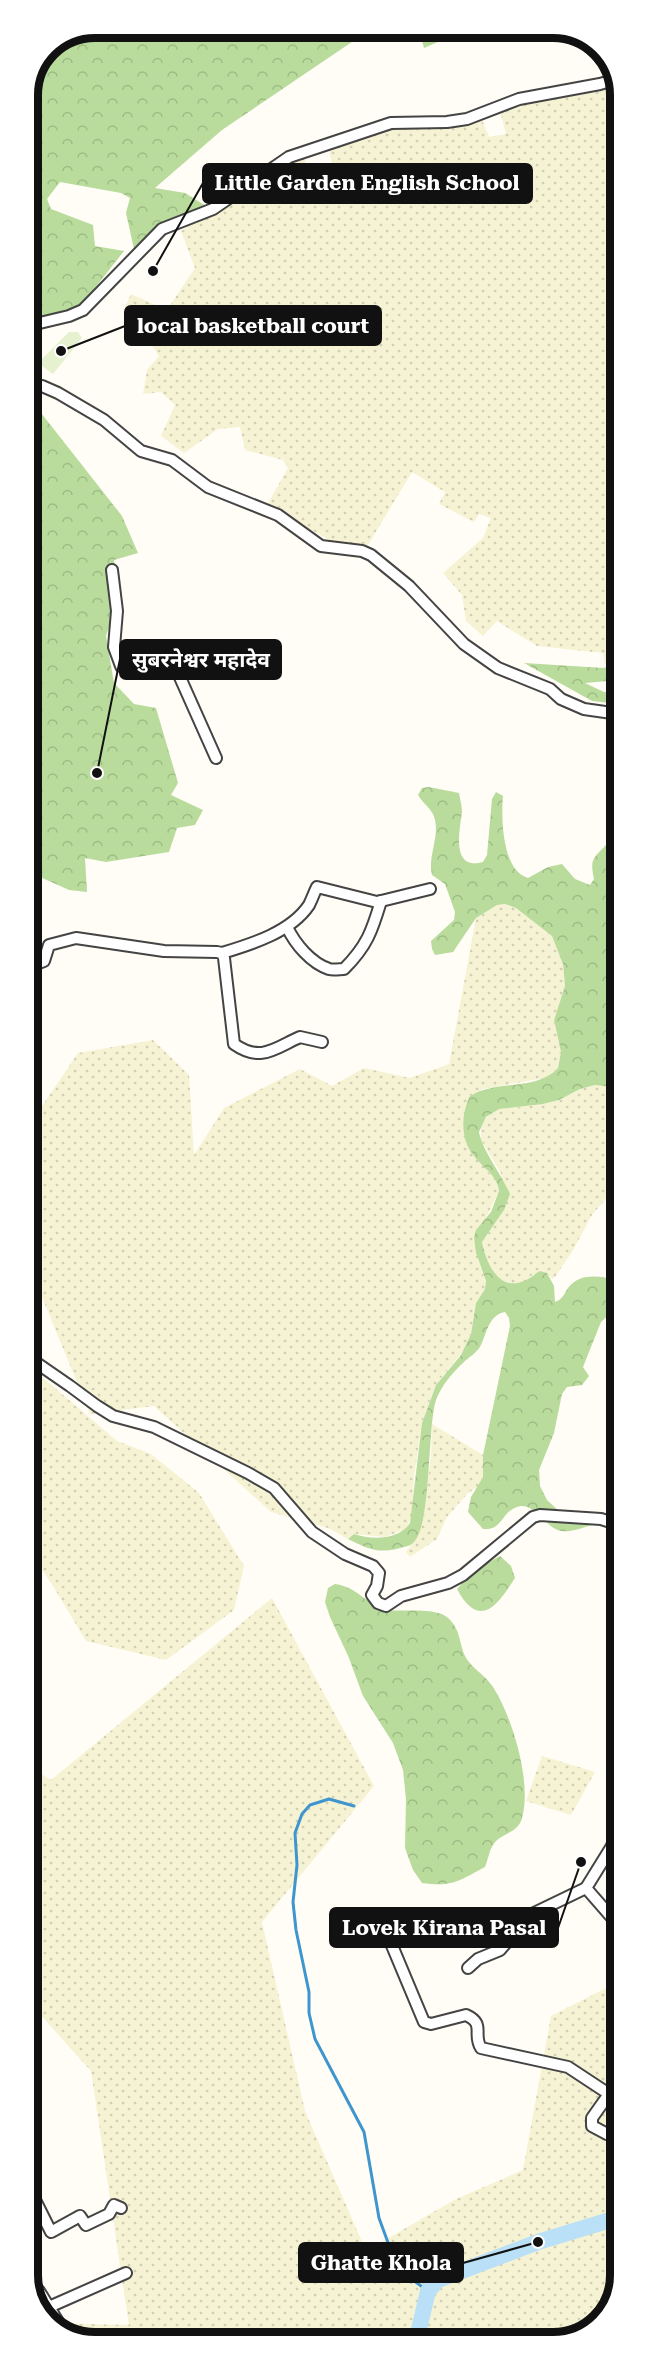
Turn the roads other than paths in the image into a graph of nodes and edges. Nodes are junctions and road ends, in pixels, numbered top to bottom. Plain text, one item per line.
1 (607, 82) edge
2 (38, 323) edge
3 (38, 386) edge
4 (112, 570) dead end
5 (610, 713) edge
6 (216, 758) dead end
7 (430, 889) dead end
8 (381, 901) junction
9 (287, 927) junction
10 (222, 953) junction
11 (38, 963) edge
12 (321, 1042) dead end
13 (38, 1364) edge
14 (610, 1522) edge
15 (610, 1849) edge
16 (586, 1888) junction
17 (610, 1916) edge
18 (388, 1936) dead end
19 (468, 1968) dead end
20 (610, 2134) edge
21 (38, 2206) edge
22 (121, 2208) dead end
23 (126, 2273) dead end
24 (41, 2295) edge
25 (49, 2307) junction
26 (54, 2315) edge

1 - 2 street
3 - 5 street
4 - 6 street
7 - 8 street
8 - 9 street
8 - 9 street
9 - 10 street
10 - 11 street
10 - 12 street
13 - 14 street
15 - 16 street
16 - 17 street
16 - 19 street
18 - 20 street
21 - 22 street
23 - 25 street
24 - 25 street
25 - 26 street

